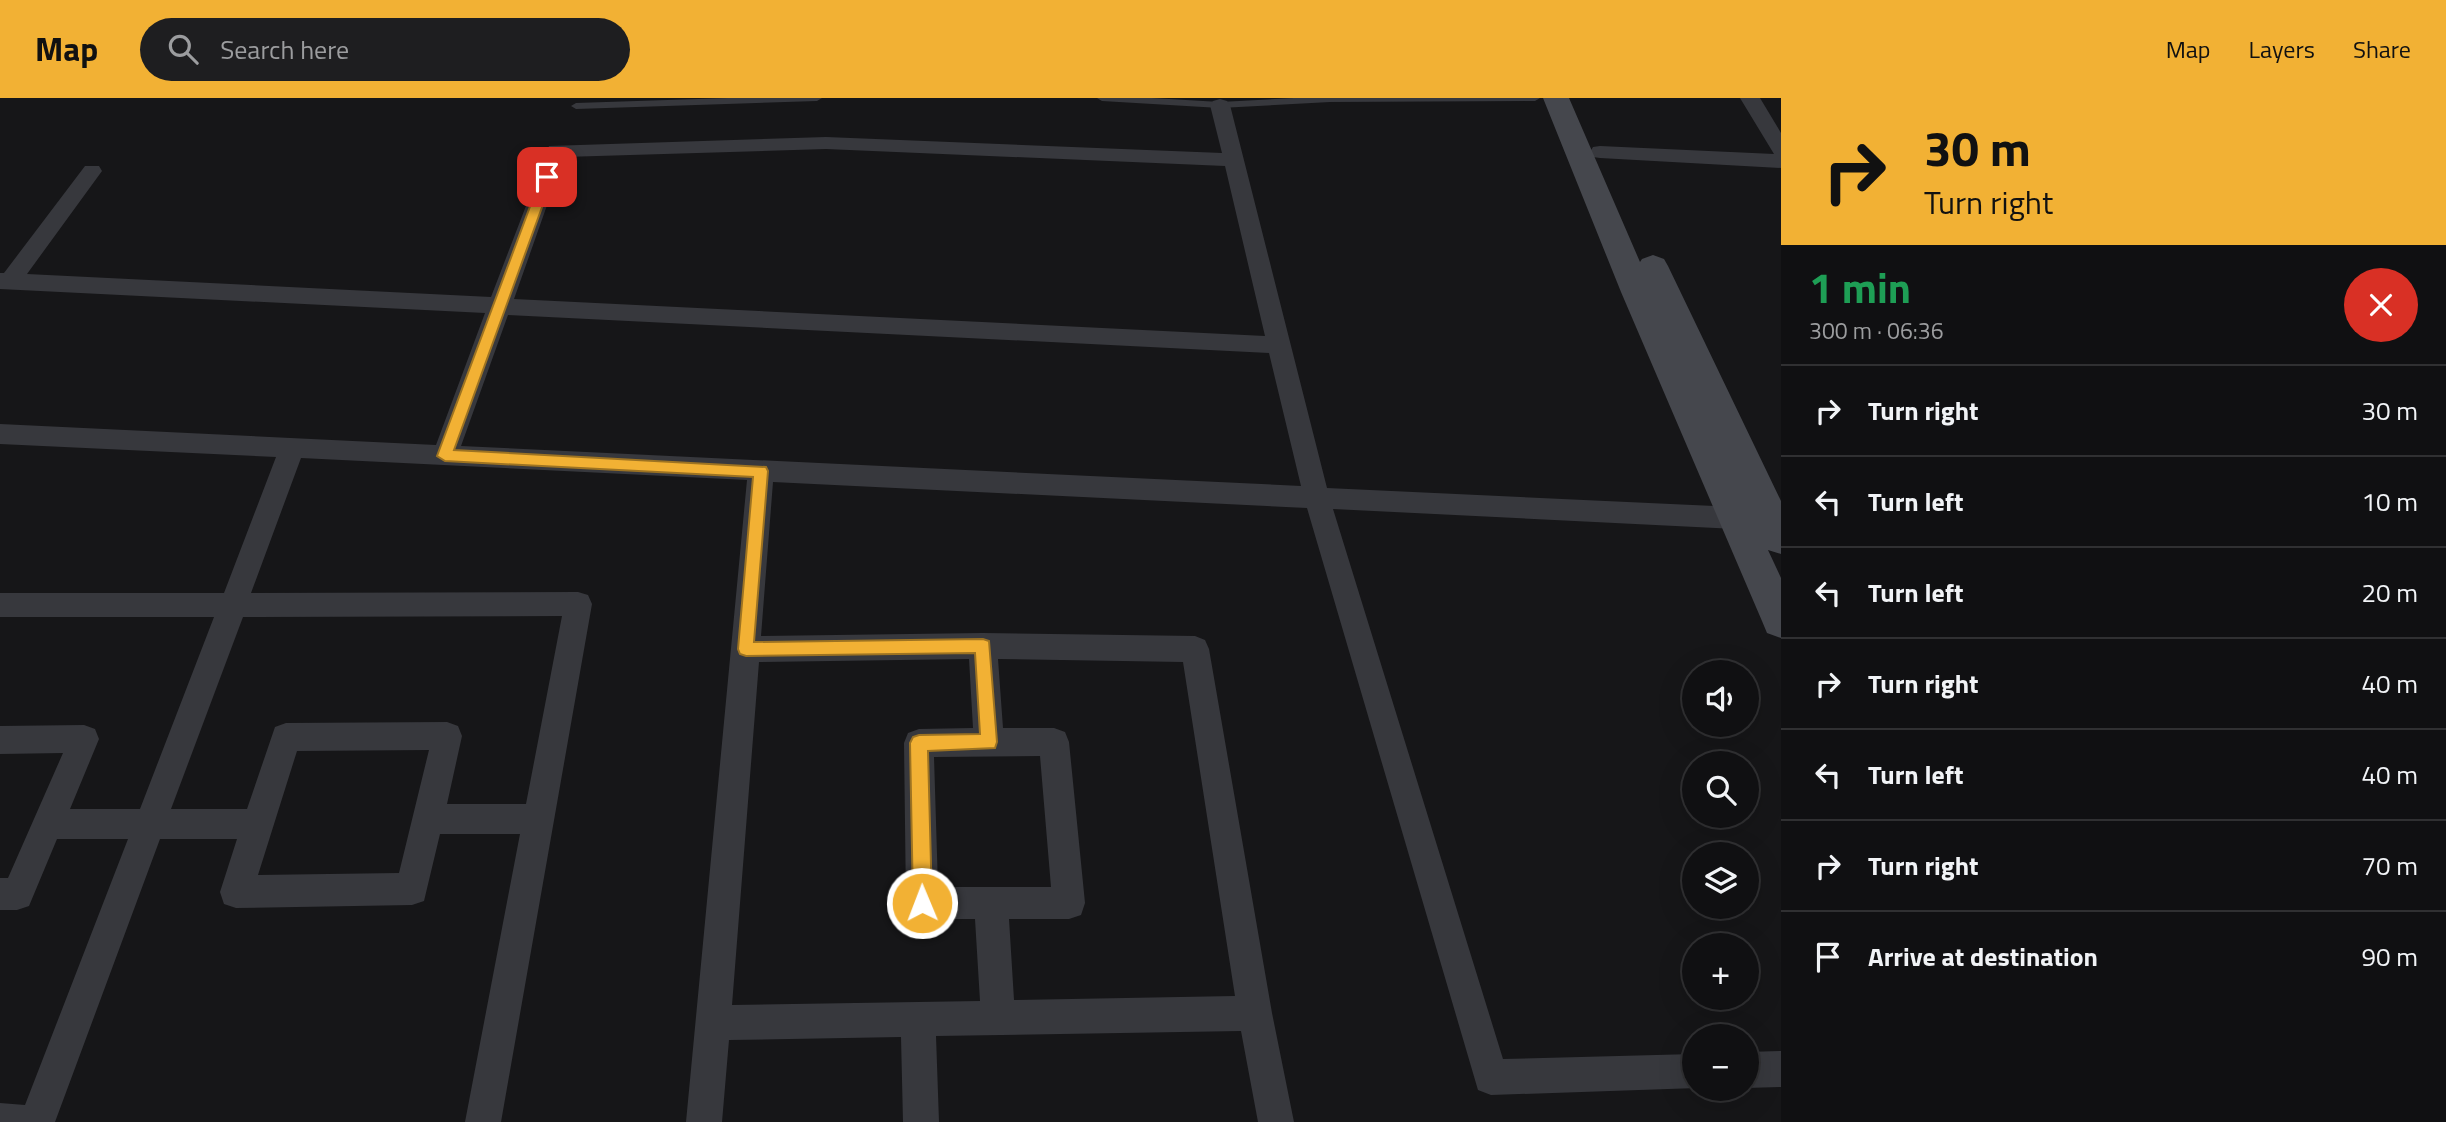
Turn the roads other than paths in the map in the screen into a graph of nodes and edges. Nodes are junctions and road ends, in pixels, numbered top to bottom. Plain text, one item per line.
1 (817, 98) edge
2 (1102, 98) edge
3 (1535, 98) edge
4 (1556, 98) edge
5 (1577, 98) edge
6 (1757, 99) edge
7 (1220, 105) junction
8 (576, 106) dead end
9 (1781, 150) edge
10 (1600, 152) junction
11 (1233, 160) junction
12 (1781, 161) edge
13 (92, 171) dead end
14 (5, 281) edge
15 (500, 304) junction
16 (1278, 345) junction
17 (0, 435) edge
18 (292, 449) junction
19 (445, 456) junction
20 (761, 471) junction
21 (1317, 498) junction
22 (1736, 518) junction
23 (1781, 539) edge
24 (0, 605) edge
25 (233, 605) junction
26 (1781, 621) edge
27 (983, 646) junction
28 (746, 649) junction
29 (0, 740) edge
30 (989, 742) junction
31 (539, 818) junction
32 (428, 819) junction
33 (47, 824) junction
34 (150, 824) junction
35 (258, 824) junction
36 (0, 894) edge
37 (990, 903) junction
38 (1255, 1013) junction
39 (998, 1017) junction
40 (918, 1018) junction
41 (713, 1023) junction
42 (1781, 1069) edge
43 (1759, 1070) edge
44 (1682, 1072) edge
45 (0, 1121) edge
46 (21, 1122) edge
47 (37, 1122) edge
48 (483, 1122) edge
49 (704, 1122) edge
50 (922, 1122) edge
51 (1276, 1122) edge

1 - 8 lane
2 - 7 lane
3 - 7 lane
4 - 22 street
5 - 10 street
6 - 9 street
7 - 11 street
10 - 12 street
10 - 23 street
11 - 15 street
11 - 16 street
13 - 14 street
14 - 15 street
15 - 16 street
15 - 19 street
16 - 21 street
17 - 18 street
18 - 19 street
18 - 25 street
19 - 20 street
20 - 21 street
20 - 28 street
21 - 22 street
21 - 44 street
22 - 26 street
24 - 25 street
25 - 31 street
25 - 34 street
27 - 28 street
27 - 30 street
27 - 38 street
28 - 41 street
29 - 33 street
30 - 37 street
30 - 37 street
31 - 32 street
31 - 48 street
32 - 35 street
32 - 35 street
33 - 34 street
33 - 36 street
34 - 35 street
34 - 47 street
37 - 39 street
38 - 39 street
38 - 51 street
39 - 40 street
40 - 41 street
40 - 50 street
41 - 49 street
42 - 43 street
45 - 46 street

